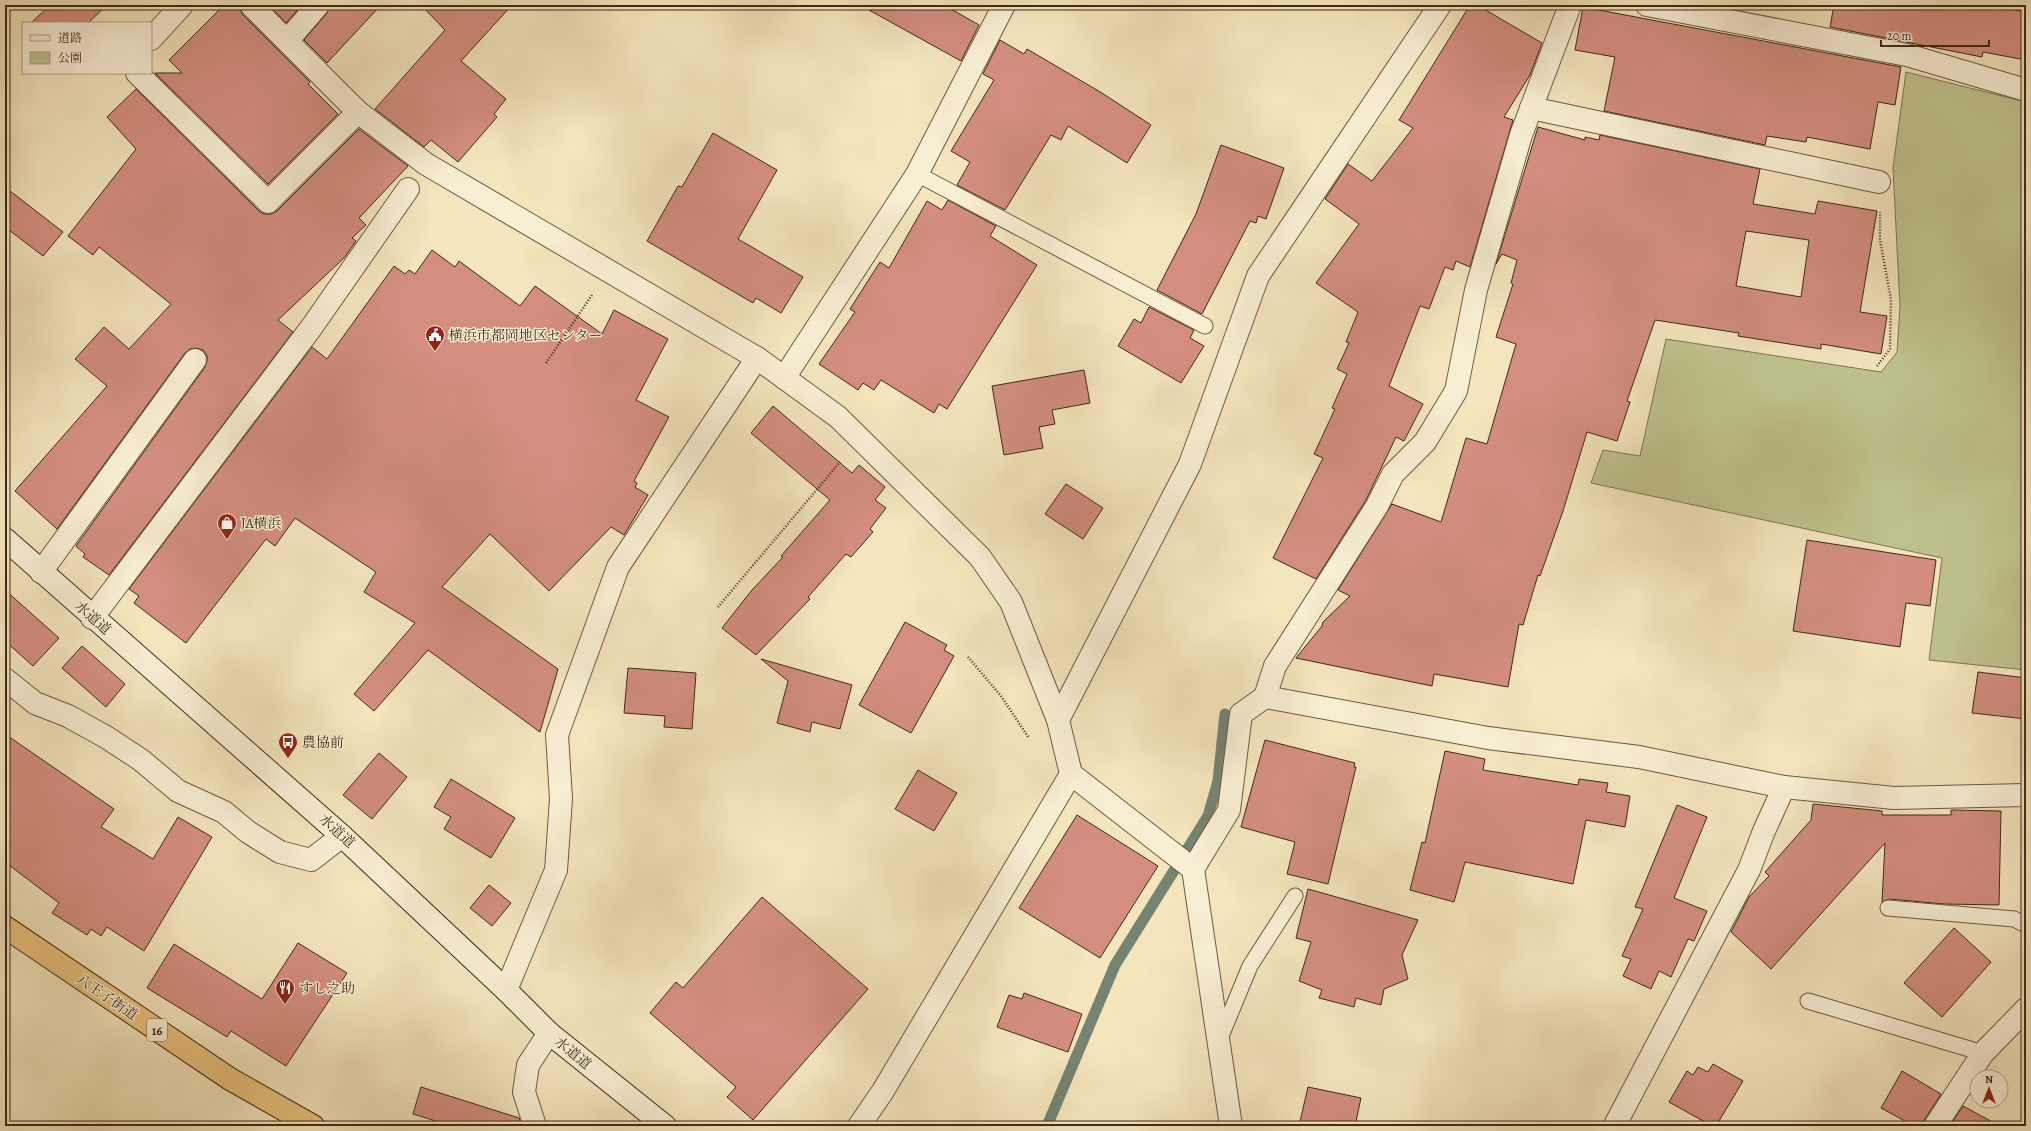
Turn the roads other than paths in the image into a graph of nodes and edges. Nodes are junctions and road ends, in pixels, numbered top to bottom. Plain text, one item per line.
1 (182, 5) edge
2 (250, 5) edge
3 (318, 5) edge
4 (1004, 5) edge
5 (1440, 5) edge
6 (1570, 5) edge
7 (1647, 5) edge
8 (152, 38) edge
9 (287, 41) junction
10 (138, 74) edge
11 (2026, 90) edge
12 (1531, 108) junction
13 (358, 112) junction
14 (917, 174) junction
15 (1880, 182) road end
16 (408, 189) dead end
17 (1205, 326) dead end
18 (757, 358) junction
19 (195, 360) dead end
20 (784, 378) junction
21 (5, 539) edge
22 (41, 572) junction
23 (92, 618) junction
24 (5, 679) edge
25 (1265, 697) junction
26 (1058, 720) junction
27 (1071, 774) junction
28 (1784, 787) junction
29 (2026, 795) edge
30 (342, 836) junction
31 (1193, 869) junction
32 (1295, 896) dead end
33 (1888, 908) dead end
34 (2026, 925) edge
35 (5, 928) edge
36 (506, 990) junction
37 (1808, 1001) dead end
38 (2026, 1009) edge
39 (549, 1033) junction
40 (1218, 1043) junction
41 (1983, 1054) junction
42 (1616, 1123) dead end
43 (313, 1126) edge
44 (535, 1126) edge
45 (665, 1126) edge
46 (859, 1126) edge
47 (1231, 1126) edge
48 (1935, 1126) edge

1 - 8 street
2 - 9 street
3 - 9 street
4 - 14 street
5 - 26 street
6 - 12 street
7 - 11 street
9 - 13 street
10 - 13 street
12 - 15 street
12 - 25 street
13 - 18 street
14 - 17 lane
14 - 20 street
16 - 23 street
18 - 20 street
18 - 36 street
19 - 22 street
20 - 26 street
21 - 22 street, 水道道
22 - 23 street, 水道道
23 - 30 street, 水道道
24 - 30 street
25 - 28 street
25 - 31 street
26 - 27 street
27 - 31 street
27 - 46 street
28 - 29 street
28 - 42 street
30 - 36 street, 水道道
31 - 40 street
32 - 40 lane
33 - 34 lane
35 - 43 highway, 八王子街道 / 16
36 - 39 street, 水道道
37 - 41 lane
38 - 41 street
39 - 44 street
39 - 45 street, 水道道
40 - 47 street
41 - 48 street

